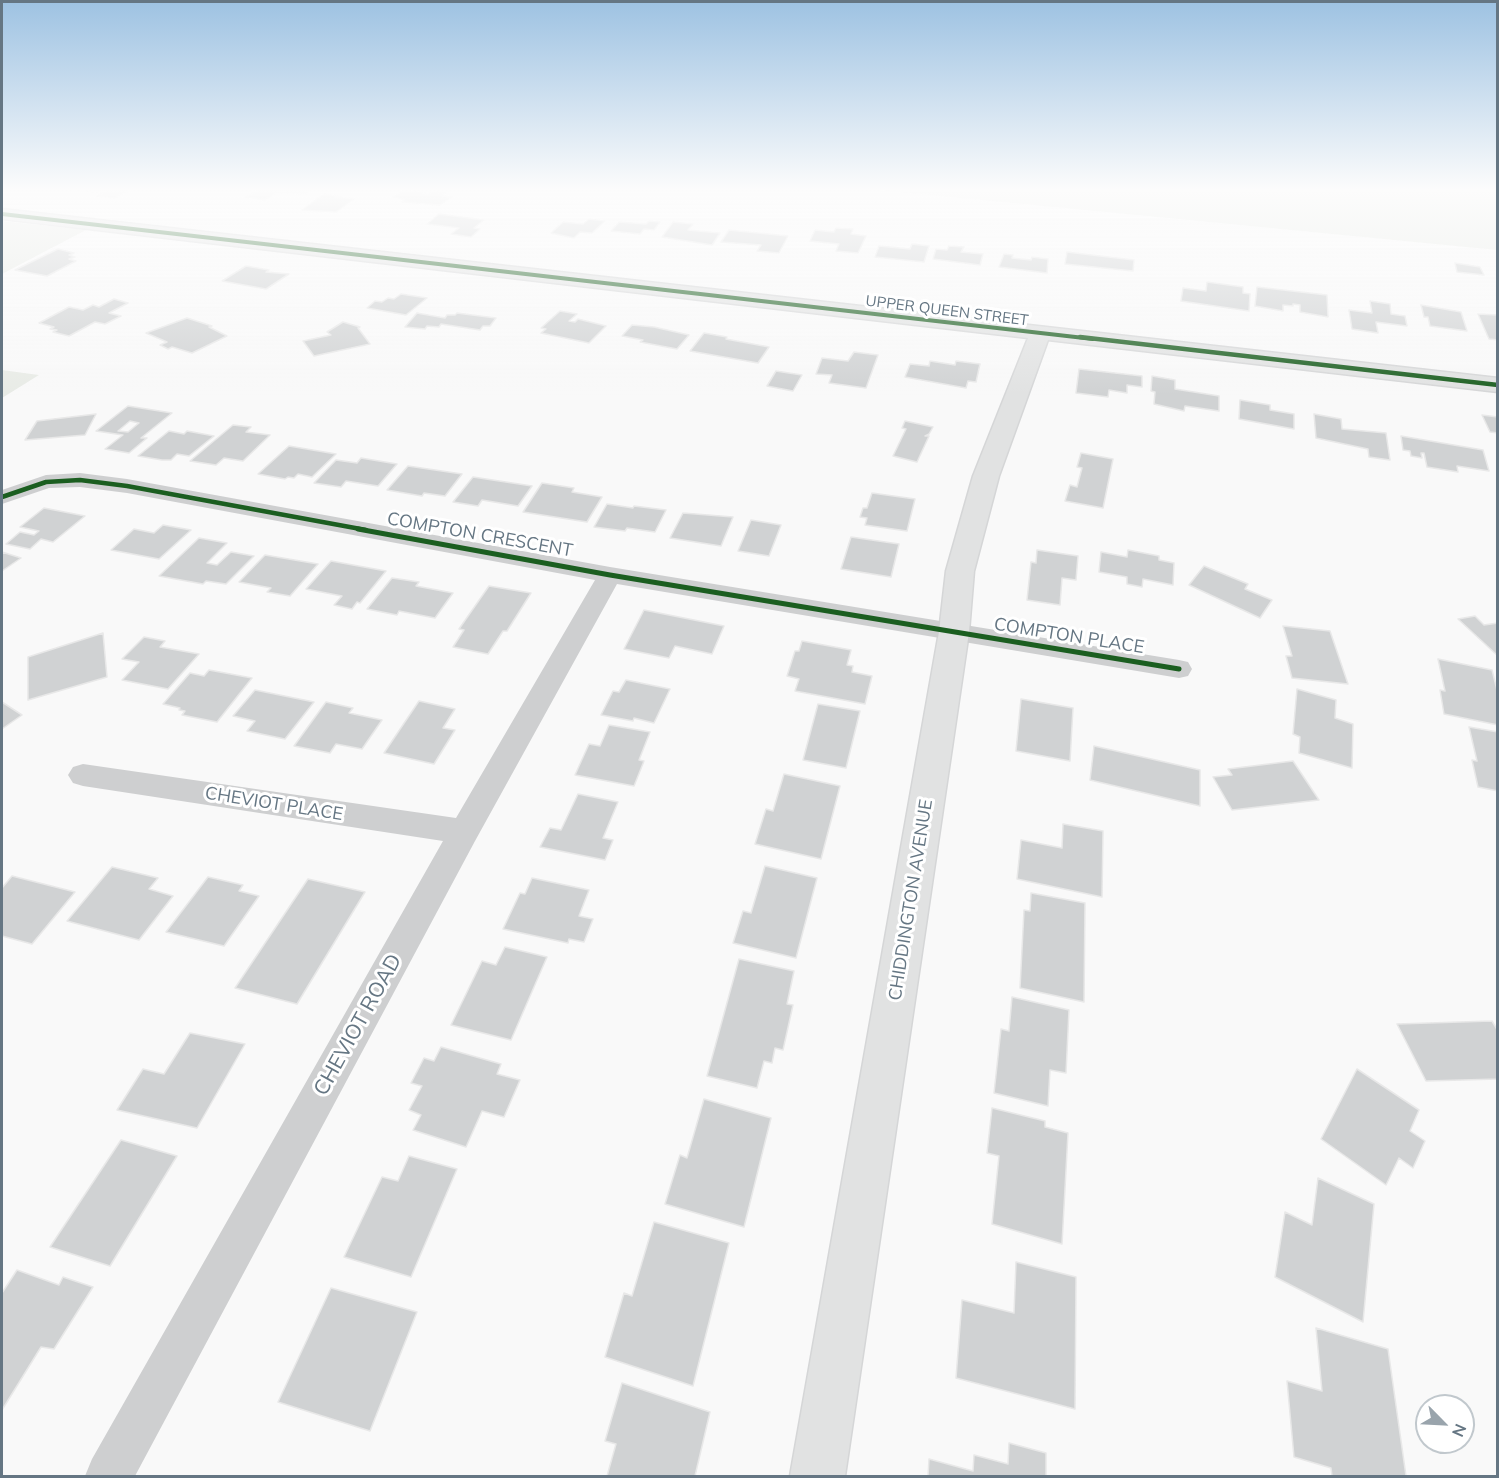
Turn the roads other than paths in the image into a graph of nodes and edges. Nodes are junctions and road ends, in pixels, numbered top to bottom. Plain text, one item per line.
1 (374, 257) edge
2 (1040, 334) junction
3 (1497, 385) edge
4 (2, 497) edge
5 (610, 575) junction
6 (954, 632) junction
7 (1179, 669) dead end
8 (83, 775) dead end
9 (464, 832) junction
10 (109, 1476) edge
11 (818, 1476) edge

1 - 2 street, UPPER QUEEN STREET
2 - 3 street, UPPER QUEEN STREET
2 - 6 street, CHIDDINGTON AVENUE
4 - 5 street, COMPTON CRESCENT
5 - 6 street, COMPTON CRESCENT
5 - 9 street, CHEVIOT ROAD
6 - 7 street, COMPTON PLACE
6 - 11 street, CHIDDINGTON AVENUE
8 - 9 street, CHEVIOT PLACE
9 - 10 street, CHEVIOT ROAD

